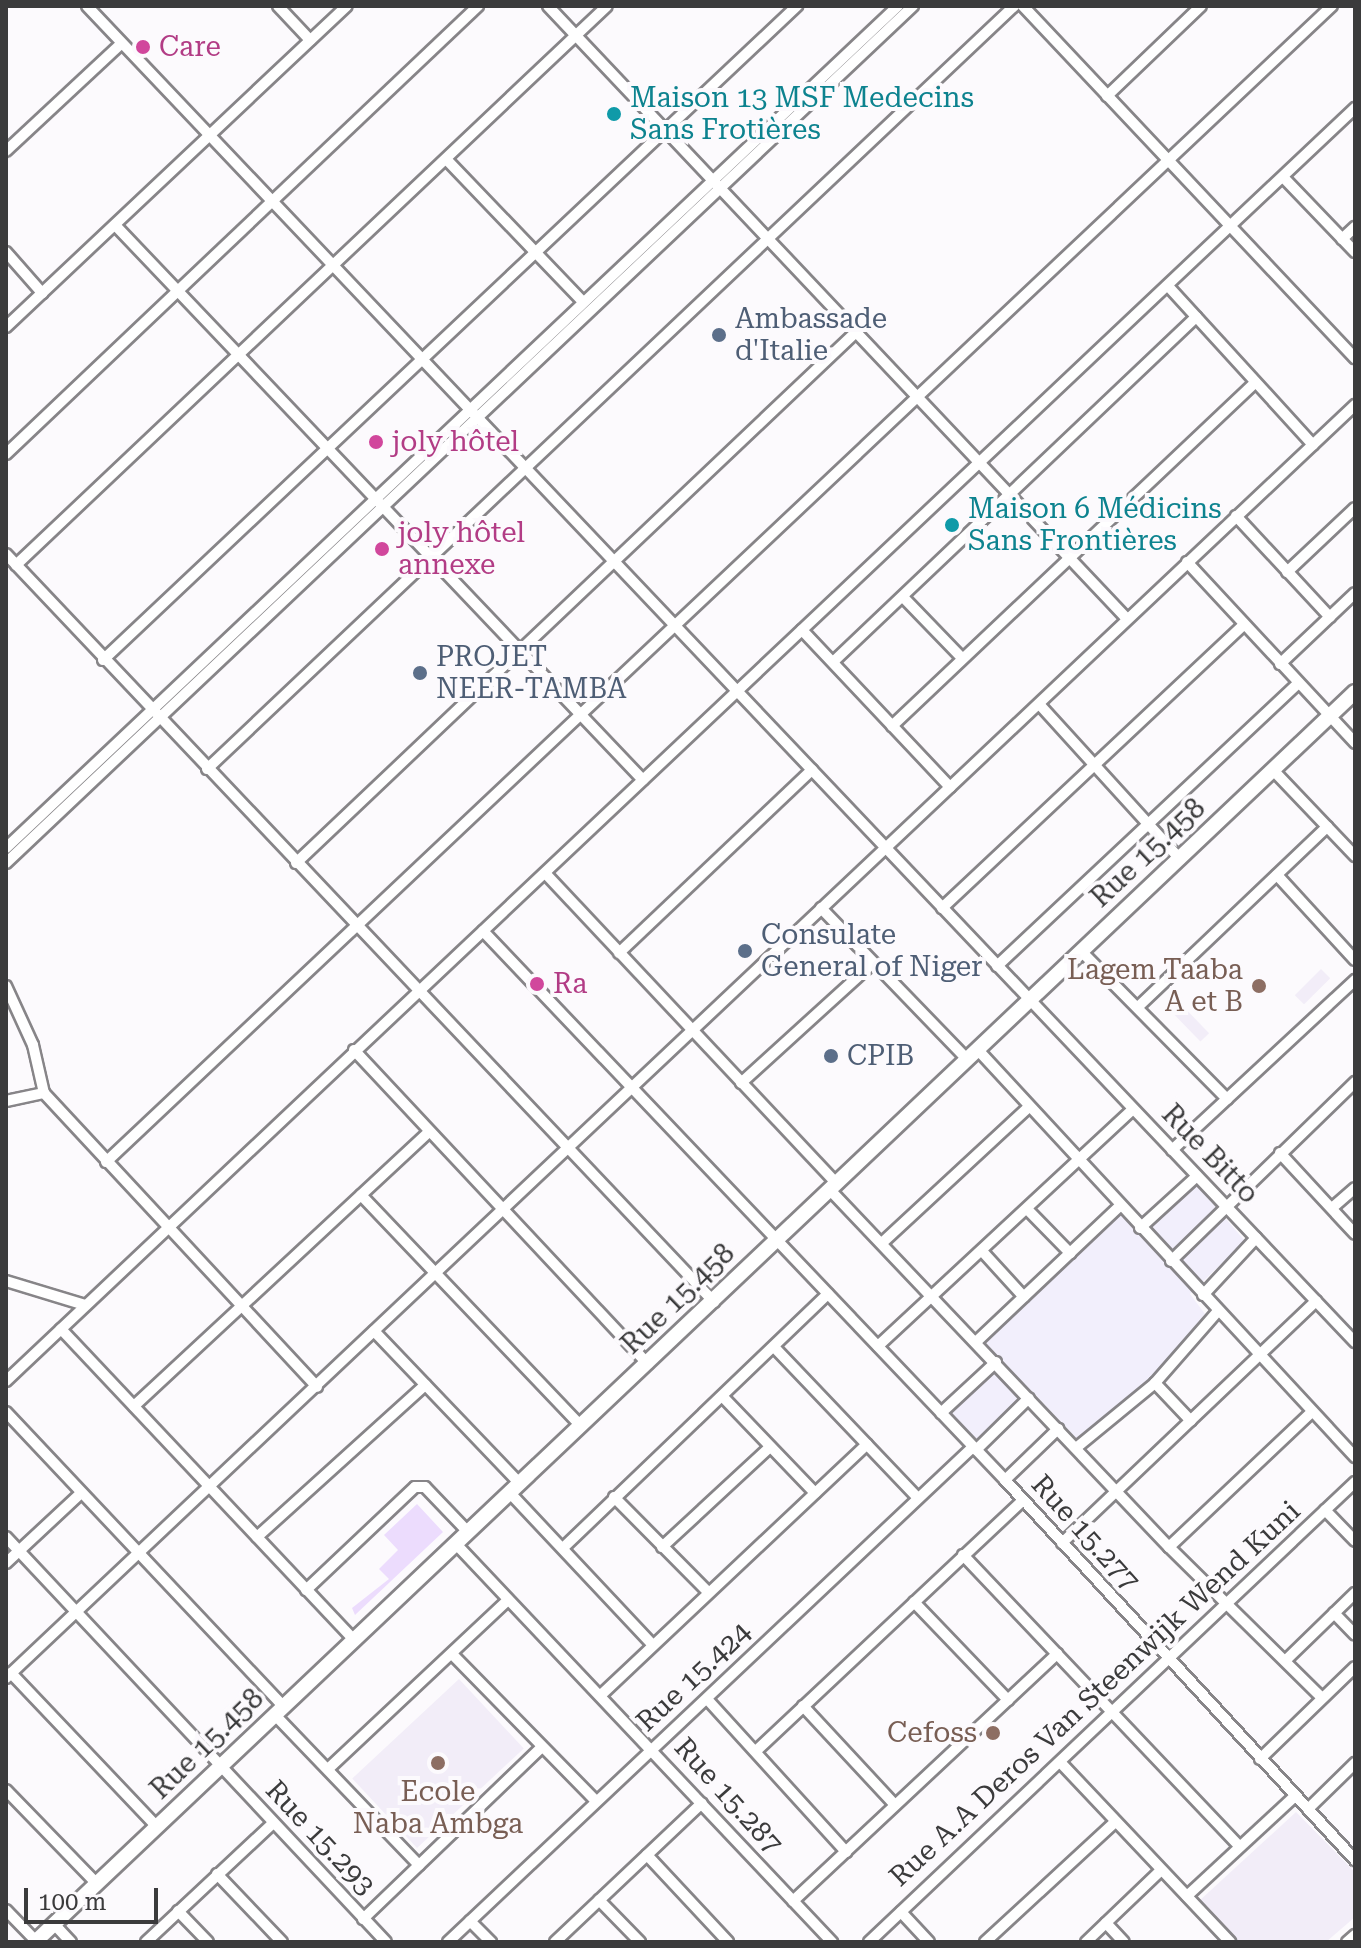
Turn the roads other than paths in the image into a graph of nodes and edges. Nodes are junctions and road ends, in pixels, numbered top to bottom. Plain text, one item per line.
1 (87, 6) edge
2 (278, 6) edge
3 (347, 6) edge
4 (478, 6) edge
5 (548, 6) edge
6 (607, 6) edge
7 (797, 6) edge
8 (898, 6) edge
9 (913, 6) edge
10 (1014, 6) edge
11 (1023, 6) edge
12 (1201, 6) edge
13 (1332, 6) edge
14 (576, 36) junction
15 (310, 40) junction
16 (122, 43) junction
17 (1107, 96) junction
18 (1355, 108) edge
19 (665, 129) junction
20 (213, 136) junction
21 (6, 151) edge
22 (446, 159) junction
23 (1168, 160) junction
24 (1283, 177) junction
25 (715, 183) junction
26 (274, 199) junction
27 (115, 225) junction
28 (1231, 226) junction
29 (1355, 227) edge
30 (767, 239) junction
31 (1342, 239) junction
32 (536, 251) junction
33 (6, 252) edge
34 (1355, 252) edge
35 (336, 265) junction
36 (1168, 286) junction
37 (178, 290) junction
38 (42, 293) junction
39 (583, 302) junction
40 (1196, 317) junction
41 (6, 327) edge
42 (856, 332) junction
43 (238, 354) junction
44 (423, 358) junction
45 (1355, 358) edge
46 (1255, 383) junction
47 (916, 397) junction
48 (1355, 405) edge
49 (474, 411) junction
50 (1313, 445) junction
51 (328, 447) junction
52 (6, 454) edge
53 (979, 464) junction
54 (527, 468) junction
55 (1010, 496) junction
56 (380, 501) junction
57 (1355, 508) edge
58 (1236, 516) junction
59 (6, 554) edge
60 (432, 556) junction
61 (1068, 556) junction
62 (615, 560) junction
63 (1187, 562) junction
64 (16, 565) junction
65 (1287, 572) junction
66 (1355, 593) edge
67 (903, 597) junction
68 (1330, 617) junction
69 (1127, 619) junction
70 (1243, 625) junction
71 (676, 628) junction
72 (802, 630) junction
73 (521, 650) junction
74 (962, 658) junction
75 (103, 660) junction
76 (833, 662) junction
77 (1280, 664) junction
78 (1298, 683) junction
79 (736, 691) junction
80 (1355, 692) edge
81 (1039, 704) junction
82 (156, 715) junction
83 (583, 715) junction
84 (1330, 716) junction
85 (892, 726) junction
86 (1355, 743) edge
87 (1096, 765) junction
88 (207, 769) junction
89 (812, 770) junction
90 (1273, 770) junction
91 (643, 780) junction
92 (950, 787) junction
93 (1151, 824) junction
94 (1327, 827) junction
95 (25, 837) junction
96 (887, 847) junction
97 (6, 848) edge
98 (1355, 856) edge
99 (1180, 859) junction
100 (6, 863) edge
101 (296, 863) junction
102 (545, 873) junction
103 (1277, 875) junction
104 (821, 908) junction
105 (942, 908) junction
106 (357, 926) junction
107 (483, 931) junction
108 (1081, 951) junction
109 (619, 953) junction
110 (1355, 960) edge
111 (873, 963) junction
112 (997, 966) junction
113 (1355, 980) edge
114 (6, 986) edge
115 (418, 992) junction
116 (1030, 1000) junction
117 (1139, 1006) junction
118 (691, 1031) junction
119 (354, 1050) junction
120 (973, 1055) junction
121 (1355, 1082) edge
122 (741, 1083) junction
123 (631, 1089) junction
124 (44, 1093) junction
125 (1227, 1099) junction
126 (6, 1101) edge
127 (1029, 1107) junction
128 (1133, 1109) junction
129 (429, 1132) junction
130 (566, 1149) junction
131 (1172, 1150) junction
132 (1280, 1153) junction
133 (1078, 1160) junction
134 (106, 1162) junction
135 (1197, 1176) junction
136 (834, 1187) junction
137 (1355, 1188) edge
138 (361, 1195) junction
139 (1120, 1206) junction
140 (1227, 1207) junction
141 (504, 1208) junction
142 (1332, 1208) junction
143 (1027, 1209) junction
144 (168, 1226) junction
145 (1140, 1228) junction
146 (1355, 1234) edge
147 (1256, 1238) junction
148 (883, 1242) junction
149 (775, 1243) junction
150 (982, 1251) junction
151 (1070, 1253) junction
152 (1171, 1261) junction
153 (435, 1273) junction
154 (6, 1281) edge
155 (828, 1294) junction
156 (1203, 1295) junction
157 (934, 1296) junction
158 (1024, 1297) junction
159 (1316, 1301) junction
160 (714, 1302) junction
161 (85, 1305) junction
162 (243, 1306) junction
163 (1218, 1311) junction
164 (61, 1329) junction
165 (374, 1331) junction
166 (976, 1342) junction
167 (1355, 1342) edge
168 (878, 1346) junction
169 (775, 1348) junction
170 (1260, 1355) junction
171 (996, 1362) junction
172 (648, 1364) junction
173 (6, 1381) edge
174 (1155, 1383) junction
175 (425, 1385) junction
176 (317, 1387) junction
177 (723, 1397) junction
178 (1029, 1398) junction
179 (134, 1406) junction
180 (6, 1412) edge
181 (1312, 1412) junction
182 (941, 1413) junction
183 (1191, 1421) junction
184 (581, 1426) junction
185 (1058, 1429) junction
186 (867, 1444) junction
187 (770, 1447) junction
188 (974, 1448) junction
189 (1076, 1448) junction
190 (1355, 1457) edge
191 (1005, 1480) junction
192 (1355, 1482) edge
193 (209, 1487) junction
194 (515, 1488) junction
195 (1117, 1491) junction
196 (815, 1493) junction
197 (80, 1494) junction
198 (614, 1497) junction
199 (918, 1498) junction
200 (1023, 1500) junction
201 (1325, 1510) junction
202 (468, 1532) junction
203 (6, 1537) edge
204 (257, 1537) junction
205 (1355, 1541) edge
206 (1062, 1543) junction
207 (456, 1544) junction
208 (662, 1547) junction
209 (1169, 1547) junction
210 (563, 1548) junction
211 (19, 1550) junction
212 (138, 1553) junction
213 (963, 1555) junction
214 (6, 1563) edge
215 (306, 1590) junction
216 (708, 1592) junction
217 (1355, 1593) edge
218 (508, 1600) junction
219 (914, 1602) junction
220 (1227, 1603) junction
221 (76, 1612) junction
222 (1334, 1613) junction
223 (1355, 1635) edge
224 (354, 1640) junction
225 (652, 1644) junction
226 (452, 1654) junction
227 (1057, 1654) junction
228 (1167, 1660) junction
229 (1286, 1660) junction
230 (1355, 1667) edge
231 (9, 1676) edge
232 (602, 1694) junction
233 (1322, 1698) junction
234 (707, 1699) junction
235 (1008, 1700) junction
236 (803, 1706) junction
237 (280, 1711) junction
238 (1112, 1712) junction
239 (542, 1747) junction
240 (653, 1749) junction
241 (756, 1751) junction
242 (1260, 1759) junction
243 (1060, 1762) junction
244 (1355, 1763) edge
245 (220, 1767) junction
246 (328, 1769) junction
247 (6, 1790) edge
248 (1295, 1796) junction
249 (596, 1801) junction
250 (702, 1803) junction
251 (895, 1805) junction
252 (1308, 1809) junction
253 (1115, 1822) junction
254 (273, 1823) junction
255 (157, 1827) junction
256 (1240, 1847) junction
257 (846, 1852) junction
258 (1353, 1854) edge
259 (647, 1855) junction
260 (419, 1865) junction
261 (1161, 1870) junction
262 (217, 1874) junction
263 (97, 1884) junction
264 (1187, 1896) junction
265 (599, 1900) junction
266 (793, 1901) junction
267 (6, 1910) edge
268 (178, 1911) junction
269 (901, 1912) junction
270 (363, 1919) junction
271 (470, 1921) junction
272 (1106, 1923) junction
273 (54, 1924) junction
274 (565, 1933) junction
275 (1355, 1935) edge
276 (35, 1942) edge
277 (71, 1942) edge
278 (146, 1942) edge
279 (208, 1942) edge
280 (282, 1942) edge
281 (386, 1942) edge
282 (448, 1942) edge
283 (491, 1942) edge
284 (555, 1942) edge
285 (574, 1942) edge
286 (640, 1942) edge
287 (728, 1942) edge
288 (832, 1942) edge
289 (869, 1942) edge
290 (929, 1942) edge
291 (985, 1942) edge
292 (1086, 1942) edge
293 (1124, 1942) edge
294 (1230, 1942) edge
295 (1347, 1942) edge

1 - 16 street, Rue Bitto
2 - 15 street
3 - 15 street
4 - 26 street
5 - 14 street
6 - 14 street
7 - 19 street
8 - 25 street
9 - 25 street
10 - 30 street
11 - 17 street
12 - 17 street
13 - 23 street
14 - 19 street
14 - 22 street
15 - 20 street
16 - 20 street, Rue Bitto
16 - 21 street
17 - 23 street
18 - 24 street
19 - 25 street
19 - 32 street
20 - 26 street, Rue Bitto
20 - 27 street
22 - 32 street
22 - 35 street
23 - 28 street
23 - 47 street
24 - 28 street
24 - 31 street
25 - 30 street
25 - 39 street
25 - 49 street
26 - 35 street, Rue Bitto
26 - 37 street
27 - 37 street
27 - 38 street
28 - 36 street
28 - 45 street
29 - 31 street
30 - 42 street
30 - 54 street
31 - 34 street
32 - 39 street
32 - 44 street
33 - 38 street
35 - 43 street
35 - 44 street, Rue Bitto
36 - 40 street
36 - 53 street
37 - 43 street
37 - 52 street
38 - 41 street
39 - 49 street
40 - 46 street
40 - 55 street
42 - 47 street
42 - 62 street
43 - 51 street
43 - 64 street
44 - 49 street, Rue Bitto
44 - 51 street
46 - 50 street
46 - 61 street
47 - 53 street
47 - 71 street
48 - 50 street
49 - 54 street, Rue Bitto
49 - 56 street
50 - 58 street
51 - 56 street
51 - 75 street
53 - 55 street
53 - 72 street
54 - 60 street
54 - 62 street, Rue Bitto
55 - 61 street
55 - 67 street
56 - 60 street
56 - 82 street
57 - 65 street
58 - 63 street
58 - 65 street
59 - 64 street
60 - 73 street
60 - 88 street
61 - 69 street
61 - 74 street
62 - 71 street, Rue Bitto
62 - 73 street
63 - 69 street
63 - 70 street
64 - 75 street
65 - 68 street
66 - 68 street
67 - 74 street
67 - 76 street
68 - 77 street
69 - 81 street
70 - 77 street
70 - 87 street
71 - 79 street, Rue Bitto
71 - 83 street
72 - 76 street
72 - 79 street
73 - 83 street
73 - 101 street
74 - 85 street
75 - 82 street
76 - 85 street
77 - 78 street
78 - 84 street
78 - 93 street
79 - 89 street, Rue Bitto
79 - 91 street
80 - 84 main road, Rue 15.458
81 - 87 street
81 - 92 street
82 - 88 street
82 - 95 street
83 - 91 street
83 - 106 street
84 - 86 street
84 - 90 main road, Rue 15.458
85 - 92 street
87 - 93 street
87 - 105 street
88 - 101 street
89 - 96 street, Rue Bitto
89 - 109 street
90 - 94 street
90 - 99 main road, Rue 15.458
91 - 102 street
92 - 96 street
93 - 99 street
93 - 112 street
94 - 98 street
94 - 103 street
95 - 97 street
95 - 100 street
96 - 104 street
96 - 105 street, Rue Bitto
99 - 108 main road, Rue 15.458
101 - 106 street
102 - 107 street
102 - 109 street
103 - 110 street
103 - 117 street
104 - 111 street
104 - 118 street
105 - 112 street, Rue Bitto
106 - 115 street
106 - 134 street
107 - 115 street
107 - 123 street, Rue 15.277
108 - 116 main road, Rue 15.458
108 - 117 street
109 - 118 street
111 - 120 street
111 - 122 street
112 - 116 street, Rue Bitto
113 - 125 street
114 - 124 street
115 - 119 street
115 - 130 street
116 - 120 main road, Rue 15.458
116 - 128 street, Rue Bitto
117 - 125 street
118 - 122 street
118 - 123 street
119 - 129 street
119 - 144 street
120 - 127 street
120 - 136 main road, Rue 15.458
121 - 132 street
122 - 136 street
123 - 130 street
123 - 149 street, Rue 15.277
124 - 126 street
124 - 134 street
125 - 131 street
127 - 133 street
127 - 148 street
128 - 131 street, Rue Bitto
128 - 133 street
129 - 138 street
129 - 141 street
130 - 141 street
130 - 160 street
131 - 135 street, Rue Bitto
132 - 140 street
132 - 142 street
133 - 139 street
133 - 143 street
134 - 144 street
135 - 140 street, Rue Bitto
135 - 145 street
136 - 148 street
136 - 149 main road, Rue 15.458
137 - 142 street
138 - 153 street
138 - 162 street
139 - 145 street
139 - 151 street
140 - 147 street, Rue Bitto
140 - 152 street
141 - 153 street
141 - 172 street
142 - 146 street
143 - 150 street
143 - 151 street
144 - 161 street
144 - 162 street
145 - 152 street
147 - 156 street
147 - 159 street, Rue Bitto
148 - 157 street
149 - 155 street, Rue 15.277
149 - 160 main road, Rue 15.458
150 - 157 street
150 - 158 street
151 - 158 street
152 - 156 street
153 - 165 street
153 - 184 street
154 - 161 street
155 - 168 street, Rue 15.277
155 - 169 street
156 - 163 street
157 - 166 street
157 - 168 street
158 - 166 street
159 - 167 street, Rue Bitto
159 - 170 street
160 - 172 main road, Rue 15.458
161 - 164 street
162 - 176 street
162 - 179 street
163 - 170 street
163 - 174 street
164 - 173 street
164 - 179 street
165 - 175 street
165 - 176 street
166 - 171 street
168 - 182 street, Rue 15.277
169 - 177 street
169 - 186 street
170 - 181 street
170 - 183 street
171 - 178 street
171 - 182 street
172 - 184 main road, Rue 15.458
174 - 183 street
174 - 189 street
175 - 194 street
175 - 204 street
176 - 193 street
177 - 187 street
177 - 198 street
178 - 185 street
178 - 188 street, Rue 15.424
179 - 193 street
180 - 197 street
181 - 190 street
181 - 209 street
182 - 188 street, Rue 15.277
183 - 195 street
184 - 194 main road, Rue 15.458
185 - 189 street
185 - 191 street
186 - 196 street
186 - 199 street
187 - 196 street
187 - 208 street
188 - 191 street, Rue 15.277
188 - 199 street, Rue 15.424
189 - 195 street
191 - 200 street, Rue 15.277
192 - 201 street, Rue A.A Deros Van Steenwijk Wend Kuni
193 - 204 street
193 - 212 street
194 - 202 main road, Rue 15.458
194 - 210 street
195 - 206 street
195 - 209 street
196 - 216 street
197 - 211 street
197 - 212 street
198 - 208 street
198 - 210 street
199 - 234 street, Rue 15.424
200 - 206 street, Rue 15.277
200 - 213 street
201 - 205 street
201 - 220 street, Rue A.A Deros Van Steenwijk Wend Kuni
202 - 207 main road, Rue 15.458
202 - 215 street
203 - 211 street, Rue 15.293
204 - 215 street
206 - 228 street, Rue 15.277
207 - 218 street, Rue 15.287
207 - 224 main road, Rue 15.458
208 - 216 street
209 - 220 street
210 - 225 street
211 - 214 street
211 - 221 street, Rue 15.293
212 - 221 street
212 - 237 street
213 - 219 street
213 - 227 street
215 - 224 street
216 - 225 street
217 - 222 street
218 - 226 street
218 - 232 street, Rue 15.287
219 - 235 street
219 - 236 street
220 - 228 street, Rue A.A Deros Van Steenwijk Wend Kuni
220 - 229 street
221 - 231 street
221 - 245 street, Rue 15.293
222 - 223 street
222 - 229 street
224 - 237 main road, Rue 15.458
225 - 232 street
226 - 239 street
226 - 246 street
227 - 235 street
227 - 238 street
228 - 238 street, Rue A.A Deros Van Steenwijk Wend Kuni
228 - 242 street, Rue 15.277
229 - 233 street
230 - 233 street
231 - 255 street
232 - 240 street, Rue 15.287
233 - 242 street
234 - 240 street, Rue 15.424
234 - 241 street
235 - 251 street
236 - 241 street
236 - 251 street
237 - 245 main road, Rue 15.458
237 - 246 street
238 - 243 street, Rue A.A Deros Van Steenwijk Wend Kuni
238 - 256 street
239 - 249 street
239 - 260 street
240 - 249 street, Rue 15.424
240 - 250 street, Rue 15.287
241 - 257 street
242 - 248 street, Rue 15.277
243 - 253 street
243 - 269 street, Rue A.A Deros Van Steenwijk Wend Kuni
244 - 252 street
245 - 254 street, Rue 15.293
245 - 255 main road, Rue 15.458
246 - 260 street
247 - 263 street
248 - 252 street, Rue 15.277
248 - 256 street
249 - 271 street, Rue 15.424
250 - 259 street
250 - 266 street, Rue 15.287
251 - 257 street
252 - 258 street, Rue 15.277
253 - 261 street
253 - 291 street
254 - 262 street
254 - 270 street, Rue 15.293
255 - 263 main road, Rue 15.458
256 - 264 street
257 - 266 street
259 - 265 street
259 - 287 street
260 - 270 street
261 - 264 street
261 - 272 street
262 - 268 street
262 - 280 street
263 - 273 main road, Rue 15.458
264 - 294 street
265 - 274 street
265 - 286 street
266 - 288 street, Rue 15.287
267 - 276 street
268 - 278 street
268 - 279 street
269 - 289 street, Rue A.A Deros Van Steenwijk Wend Kuni
269 - 290 street
270 - 281 street, Rue 15.293
271 - 282 street, Rue 15.424
271 - 283 street
272 - 292 street
272 - 293 street
273 - 276 main road, Rue 15.458
273 - 277 street
274 - 284 street
274 - 285 street
275 - 295 street

